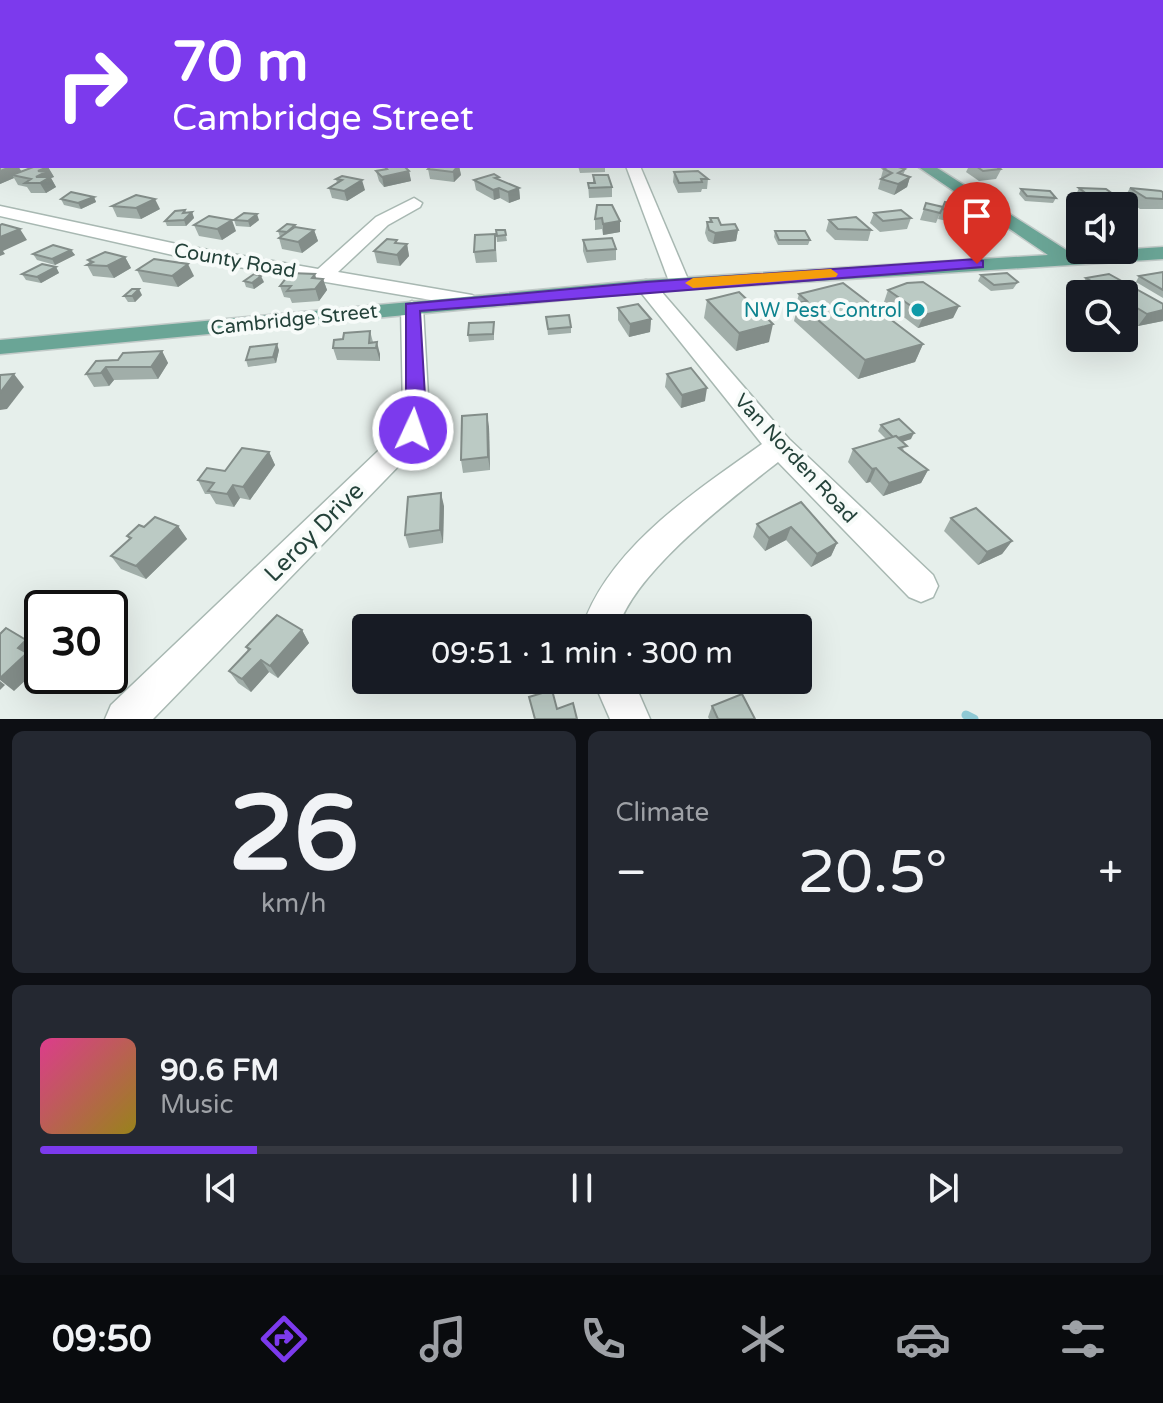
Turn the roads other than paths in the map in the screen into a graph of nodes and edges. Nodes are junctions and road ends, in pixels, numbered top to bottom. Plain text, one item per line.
1 (634, 168) edge
2 (927, 168) edge
3 (414, 203) dead end
4 (0, 211) edge
5 (1163, 253) edge
6 (1138, 254) edge
7 (1066, 258) joint
8 (323, 275) junction
9 (680, 284) junction
10 (646, 286) junction
11 (472, 301) junction
12 (412, 307) junction
13 (0, 347) edge
14 (779, 446) junction
15 (921, 586) dead end
16 (604, 614) edge
17 (619, 694) edge
18 (125, 719) edge
19 (630, 719) edge

1 - 9 street
2 - 7 main road
3 - 8 street
4 - 8 street, County Road
5 - 6 main road, Cambridge Street
7 - 9 main road, Cambridge Street
8 - 11 street, County Road
9 - 10 main road, Cambridge Street
10 - 11 main road, Cambridge Street
10 - 14 street, Van Norden Road
11 - 12 main road, Cambridge Street
12 - 13 main road, Cambridge Street
12 - 18 street, Leroy Drive
14 - 15 street, Van Norden Road
14 - 16 street
17 - 19 street

